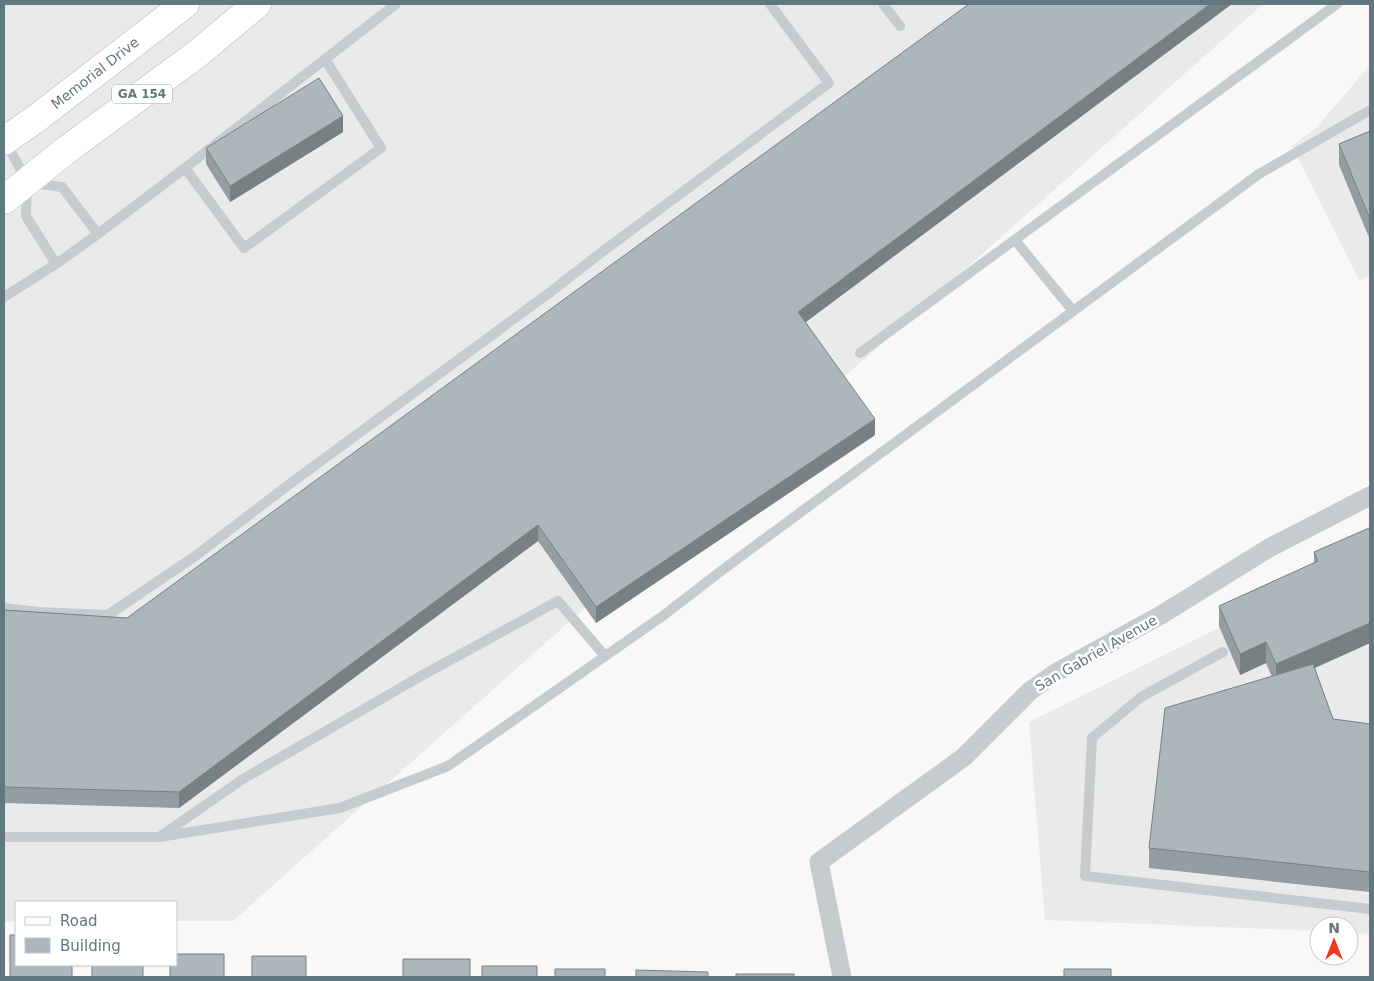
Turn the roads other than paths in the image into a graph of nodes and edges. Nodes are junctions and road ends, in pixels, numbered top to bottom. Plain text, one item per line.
1 (185, 4) edge
2 (257, 4) edge
3 (396, 4) edge
4 (770, 4) edge
5 (883, 4) edge
6 (1337, 4) edge
7 (900, 26) dead end
8 (325, 59) junction
9 (1370, 110) edge
10 (4, 139) edge
11 (185, 168) junction
12 (27, 182) junction
13 (4, 200) edge
14 (98, 234) junction
15 (1015, 240) junction
16 (56, 264) junction
17 (4, 297) edge
18 (1073, 311) junction
19 (860, 353) dead end
20 (1370, 496) edge
21 (4, 608) edge
22 (1223, 652) dead end
23 (605, 656) junction
24 (4, 837) edge
25 (159, 837) junction
26 (1370, 909) edge
27 (842, 977) edge

1 - 10 main road, Memorial Drive / GA 154
2 - 12 main road, GA 154
3 - 8 lane
4 - 21 lane
5 - 7 lane
6 - 15 lane
8 - 11 lane
8 - 11 lane
9 - 18 lane
10 - 12 lane
11 - 14 lane
12 - 13 main road, GA 154
12 - 14 lane
12 - 16 lane
14 - 16 lane
15 - 18 lane
15 - 19 lane
16 - 17 lane
18 - 23 lane
20 - 27 street, San Gabriel Avenue
22 - 26 lane
23 - 25 lane
23 - 25 lane
24 - 25 lane

